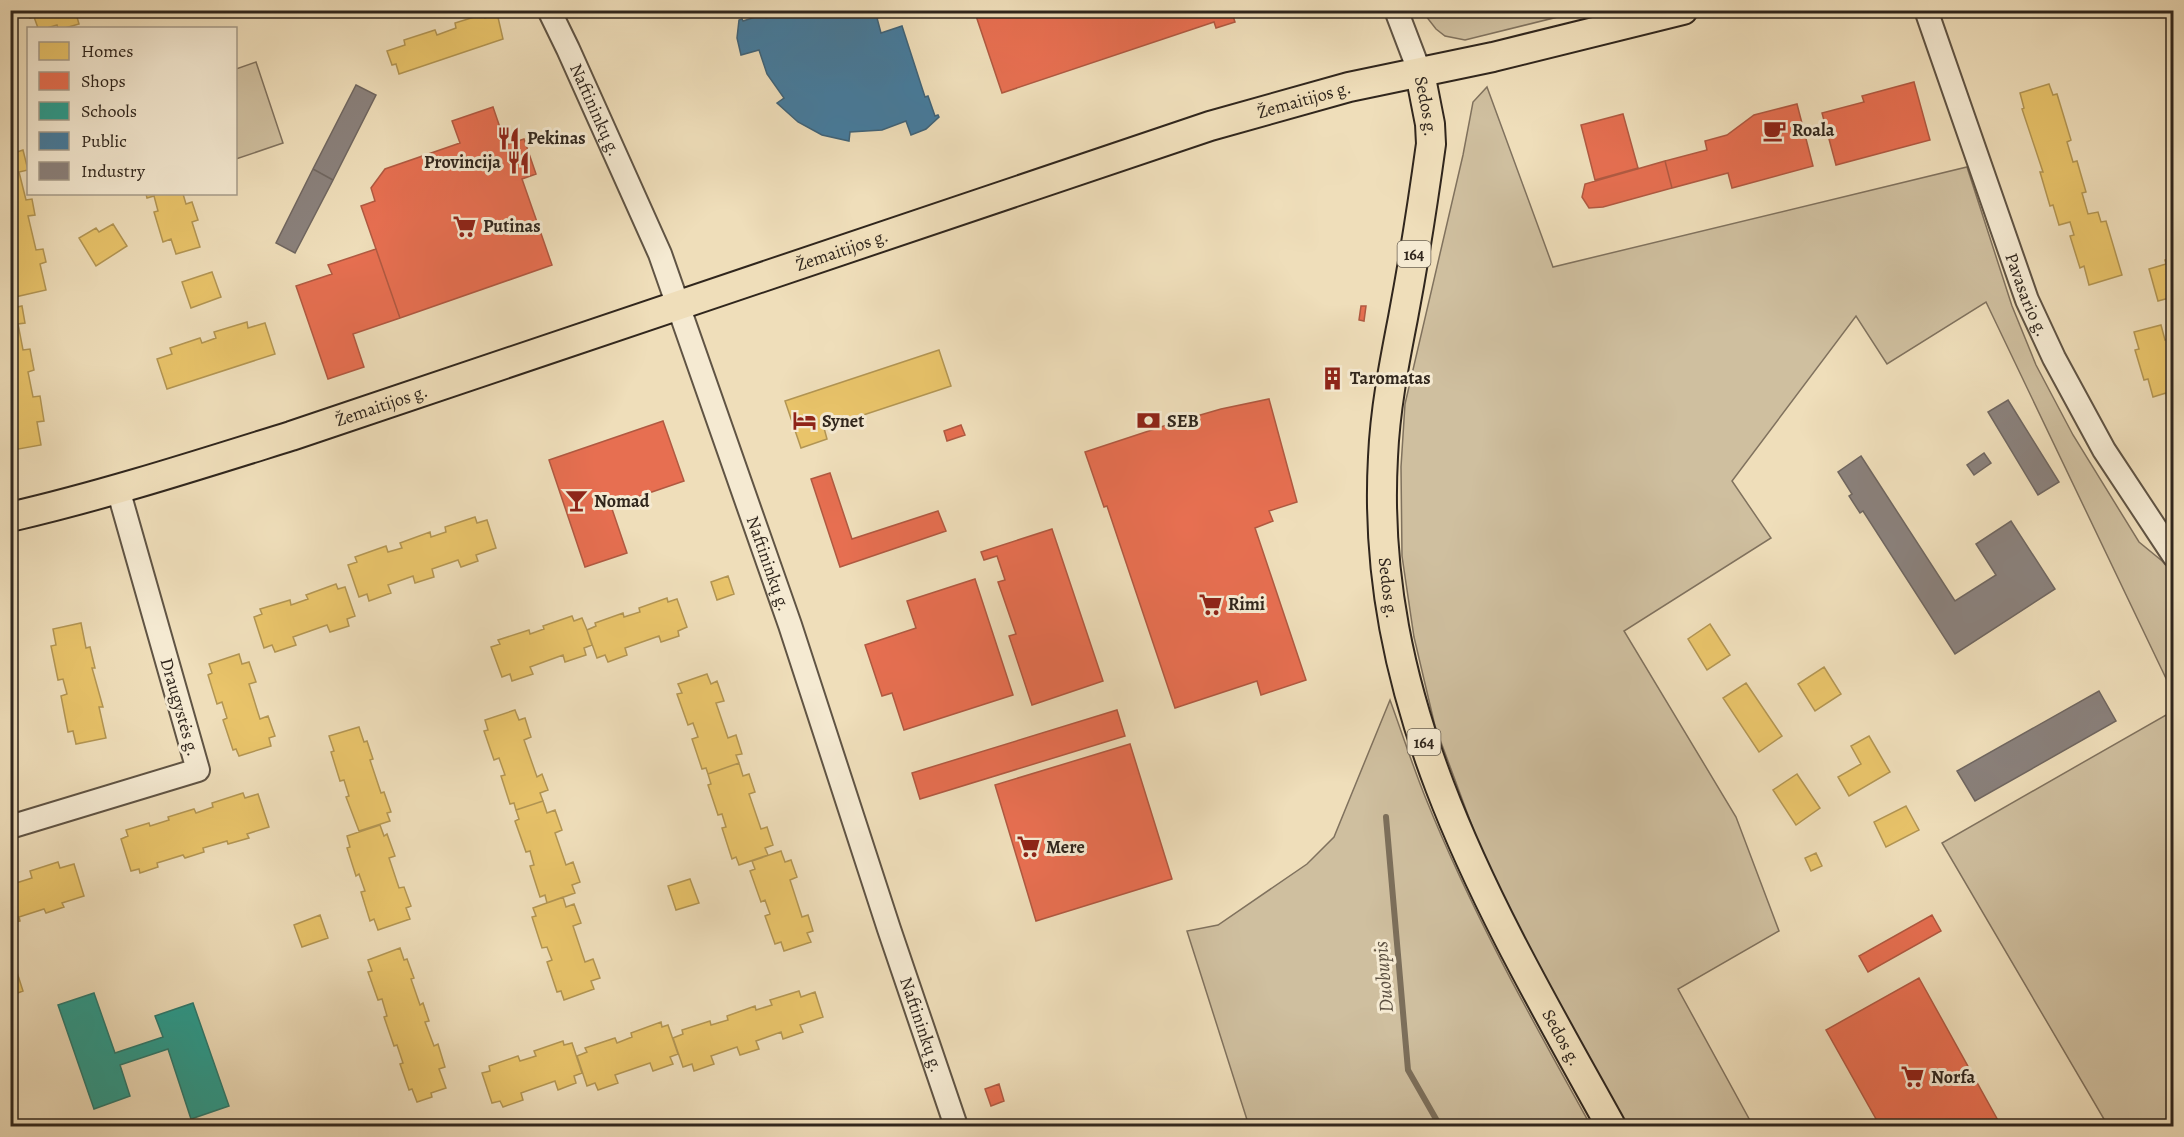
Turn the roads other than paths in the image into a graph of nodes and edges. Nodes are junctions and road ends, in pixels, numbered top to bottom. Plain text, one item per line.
1 (549, 10) edge
2 (1396, 10) edge
3 (1683, 10) edge
4 (1926, 10) edge
5 (1420, 73) junction
6 (678, 306) junction
7 (118, 489) junction
8 (10, 517) edge
9 (2174, 556) edge
10 (10, 827) edge
11 (956, 1126) edge
12 (1611, 1126) edge

1 - 6 street, Naftininkų g.
2 - 5 street, Sedos g.
3 - 5 main road, Žemaitijos g.
4 - 9 street, Pavasario g.
5 - 6 main road, Žemaitijos g.
5 - 12 main road, Sedos g. / 164
6 - 7 main road, Žemaitijos g.
6 - 11 street, Naftininkų g.
7 - 8 main road, Žemaitijos g.
7 - 10 street, Draugystės g.

